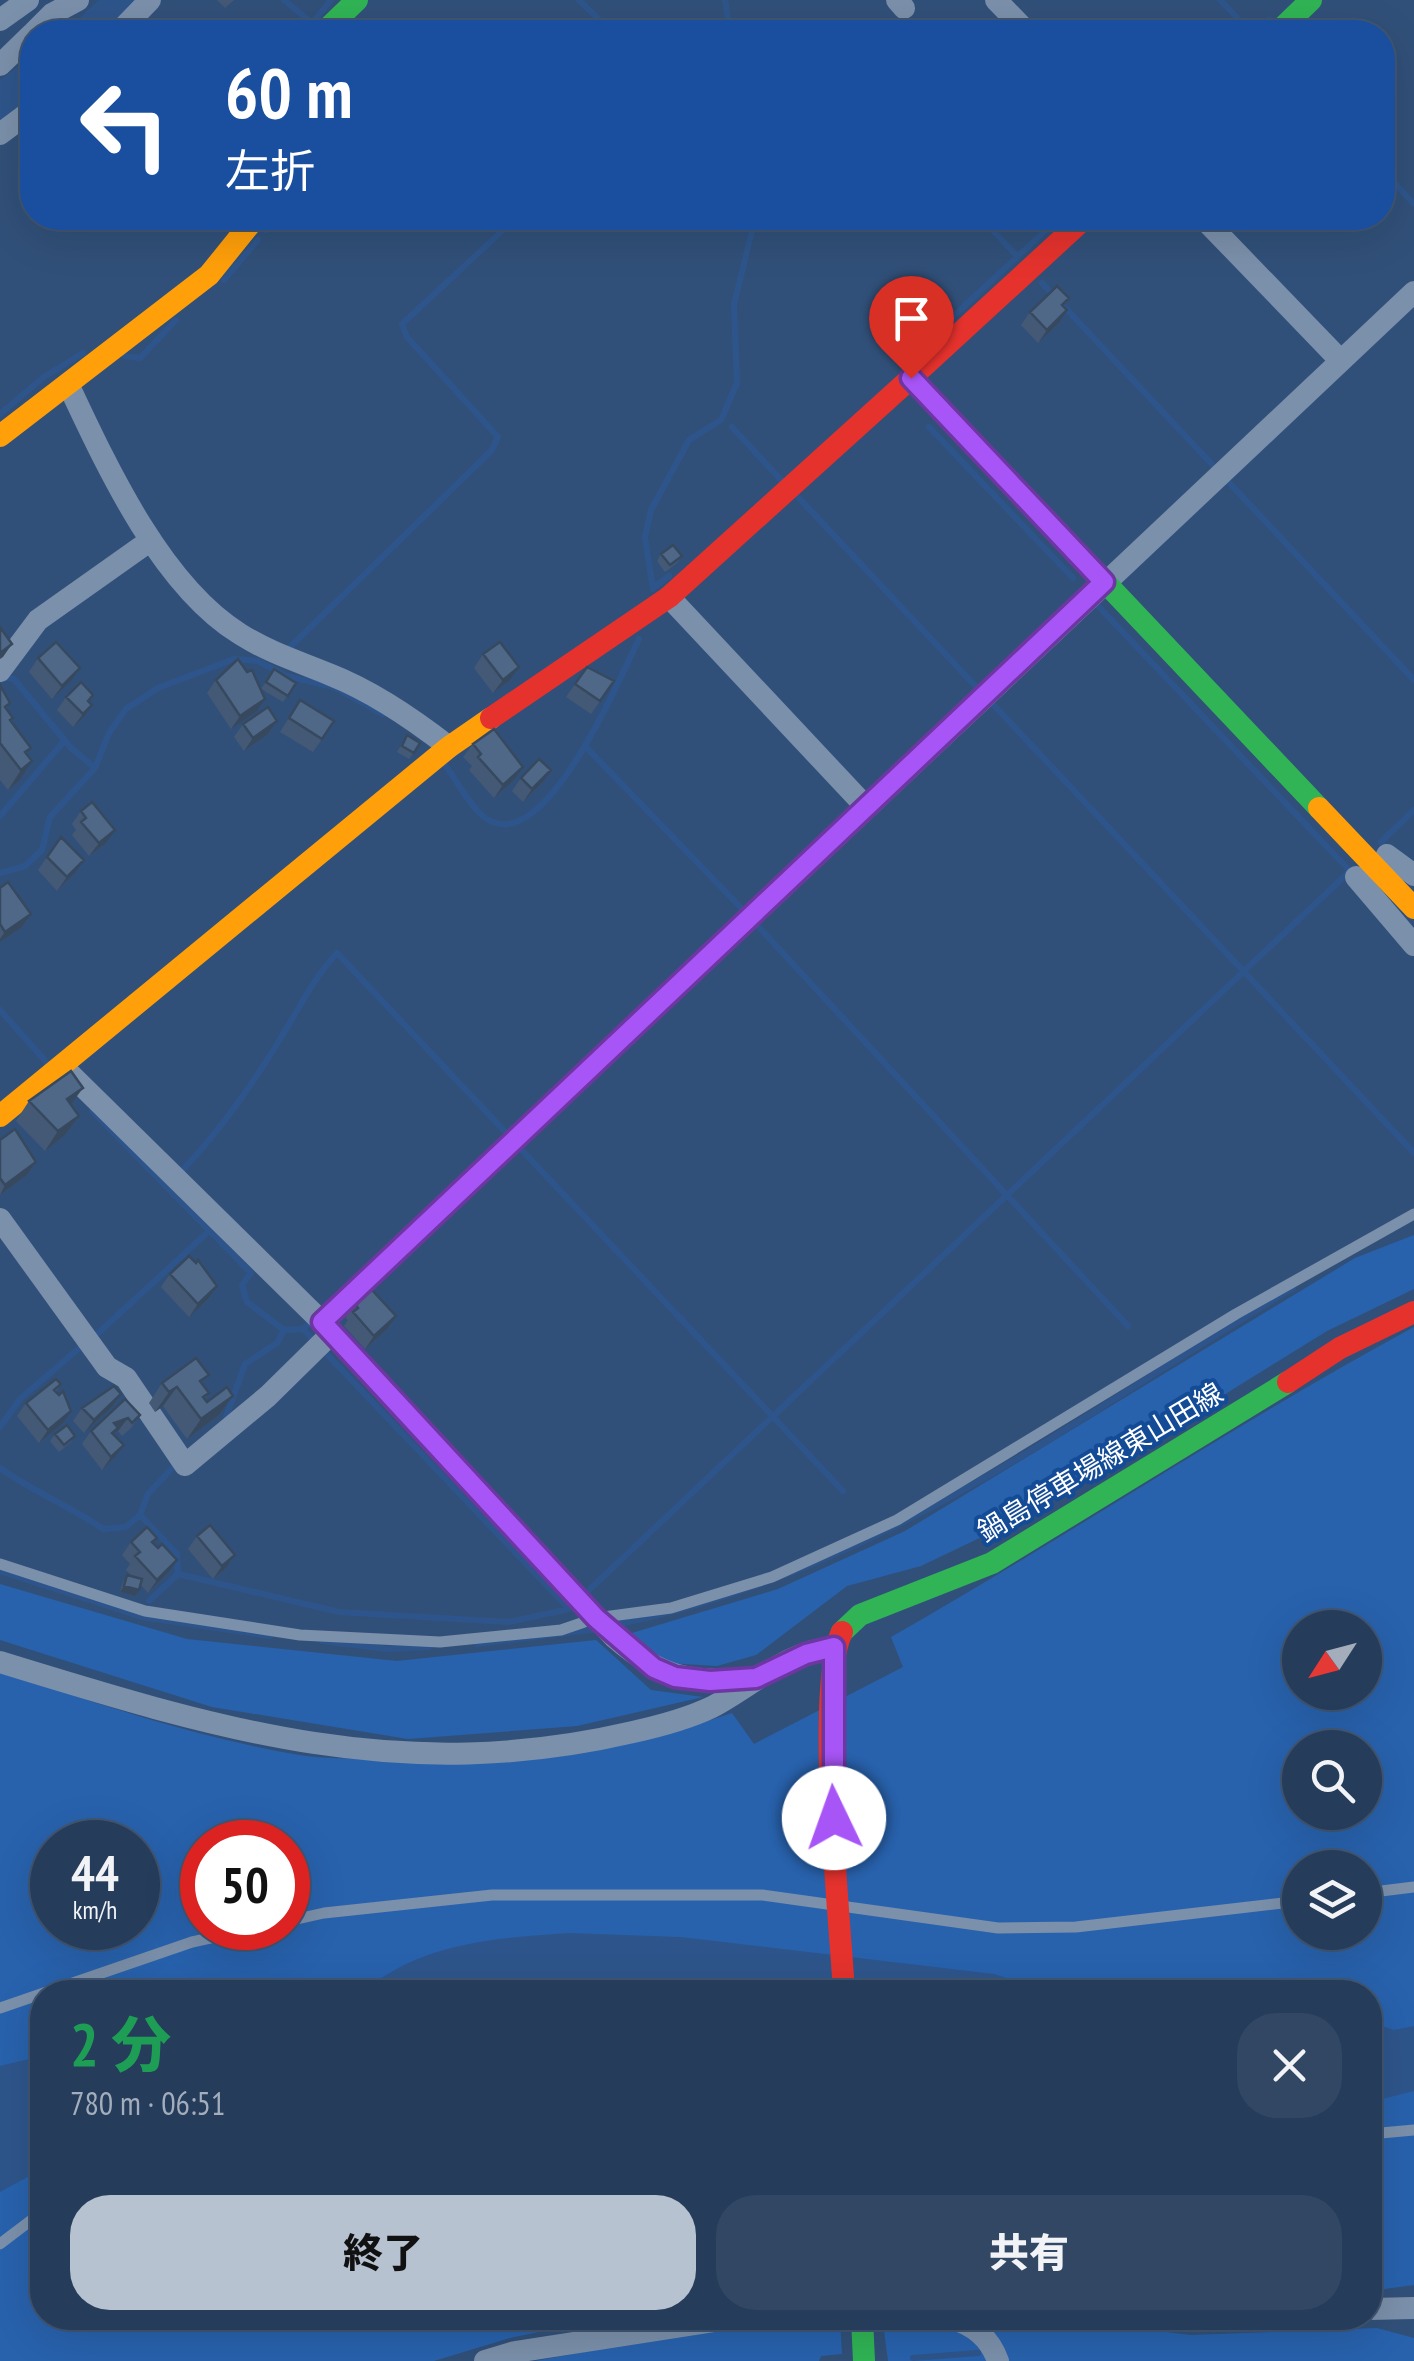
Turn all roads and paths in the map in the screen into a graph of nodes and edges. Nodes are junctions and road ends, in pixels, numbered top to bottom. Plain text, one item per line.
1 (28, 0) edge
2 (78, 0) edge
3 (150, 0) edge
4 (357, 0) edge
5 (996, 0) edge
6 (1311, 0) edge
7 (0, 20) edge
8 (46, 20) edge
9 (131, 20) edge
10 (336, 20) edge
11 (1015, 20) edge
12 (1290, 20) edge
13 (20, 46) edge
14 (0, 65) edge
15 (246, 230) edge
16 (1072, 230) edge
17 (1214, 230) edge
18 (1414, 292) edge
19 (1335, 355) junction
20 (911, 378) junction
21 (68, 384) junction
22 (0, 436) edge
23 (152, 540) junction
24 (1104, 582) junction
25 (669, 597) junction
26 (2, 670) edge
27 (449, 747) junction
28 (862, 802) junction
29 (1386, 855) dead end
30 (1414, 875) edge
31 (1356, 878) dead end
32 (1414, 908) edge
33 (1414, 946) edge
34 (55, 1071) junction
35 (0, 1116) edge
36 (1414, 1214) edge
37 (0, 1218) edge
38 (1414, 1312) edge
39 (321, 1332) junction
40 (0, 1564) edge
41 (586, 1605) junction
42 (834, 1657) junction
43 (0, 1662) edge
44 (756, 1678) junction
45 (1414, 1888) edge
46 (1382, 1891) edge
47 (1282, 1903) edge
48 (310, 1918) edge
49 (180, 1946) edge
50 (81, 1980) edge
51 (843, 1980) edge
52 (30, 1998) edge
53 (0, 2008) edge
54 (1414, 2130) edge
55 (1382, 2133) edge
56 (30, 2221) edge
57 (0, 2244) edge
58 (1382, 2308) edge
59 (1414, 2308) edge
60 (657, 2330) edge
61 (863, 2330) edge
62 (976, 2330) edge
63 (485, 2361) edge
64 (864, 2361) edge
65 (998, 2361) edge

1 - 7 street
2 - 8 street
3 - 9 street
4 - 10 street
5 - 11 street
6 - 12 street
13 - 14 street
15 - 21 street
16 - 20 street
17 - 19 street
18 - 19 street
19 - 24 street
20 - 24 street
20 - 25 street
21 - 22 street
21 - 23 street
23 - 26 street
23 - 27 street
24 - 28 street
24 - 32 street
25 - 27 street
25 - 28 street
27 - 34 street
28 - 39 street
29 - 30 street
31 - 33 street
34 - 35 street
34 - 39 street
36 - 41 lane
37 - 39 street
38 - 42 street, 鍋島停車場線東山田線
39 - 41 street
40 - 41 lane
41 - 44 street
42 - 44 street
42 - 51 street
43 - 44 street
45 - 46 lane
47 - 48 lane
49 - 50 lane
52 - 53 lane
54 - 55 lane
56 - 57 lane
58 - 59 street
60 - 63 street
61 - 64 street
62 - 65 street

